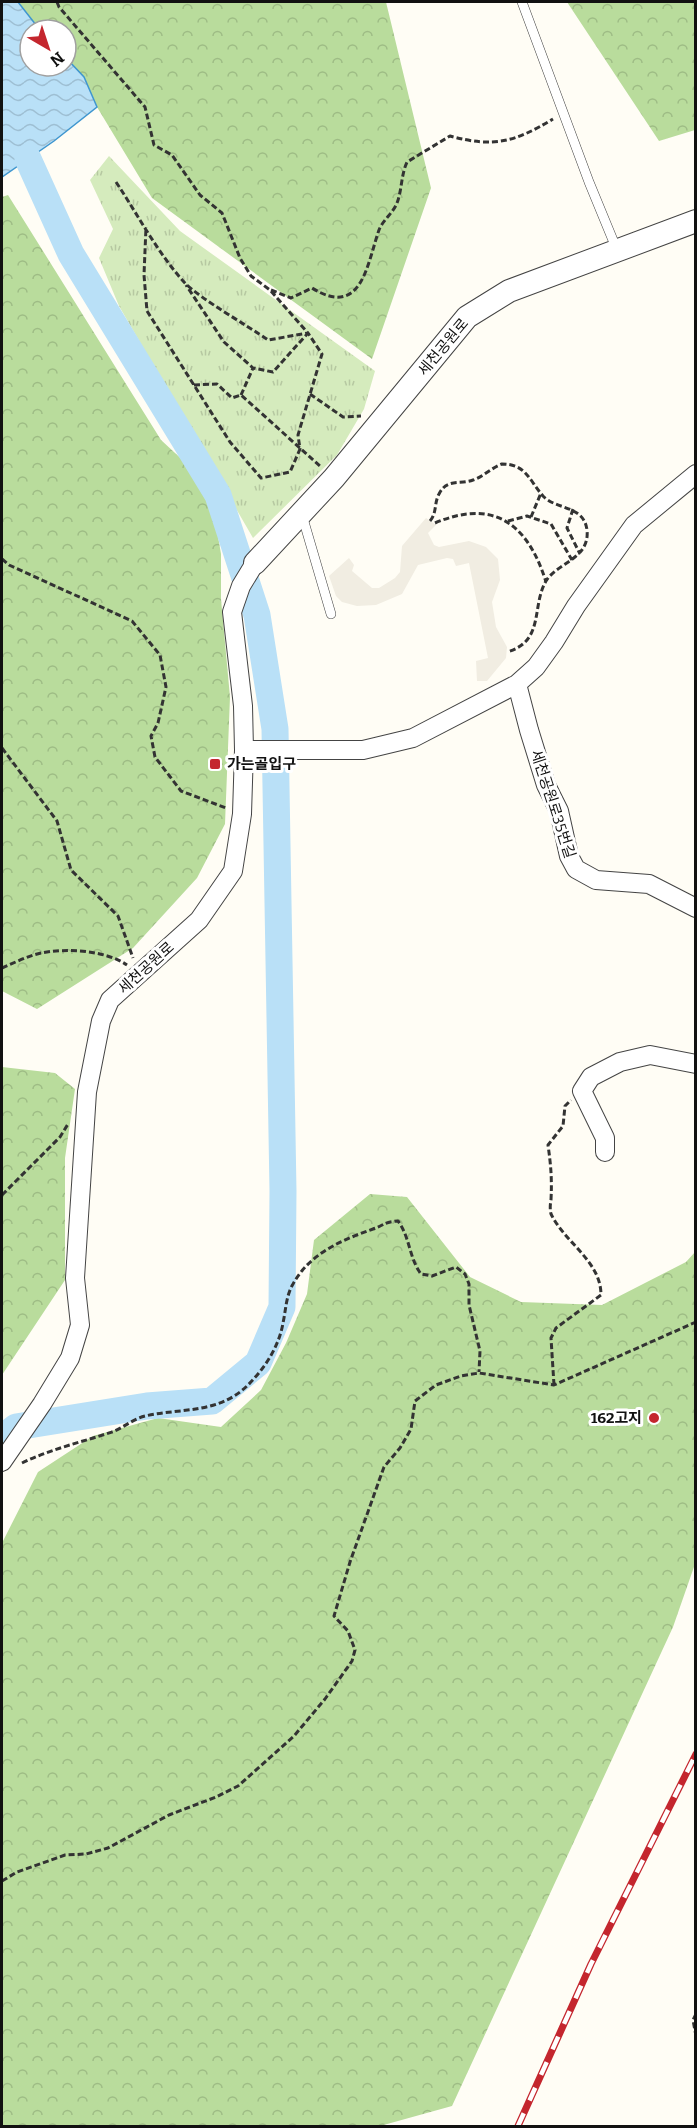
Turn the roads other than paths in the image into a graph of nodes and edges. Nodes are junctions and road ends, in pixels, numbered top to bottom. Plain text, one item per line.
1 (522, 2) edge
2 (696, 221) edge
3 (617, 250) junction
4 (696, 474) edge
5 (301, 512) junction
6 (255, 563) joint
7 (331, 614) dead end
8 (517, 684) junction
9 (249, 751) junction
10 (696, 908) edge
11 (696, 1064) edge
12 (606, 1152) dead end
13 (10, 1463) edge

1 - 3 lane
2 - 3 street, 세천공원로
3 - 5 street, 세천공원로
4 - 8 street
5 - 6 street, 세천공원로
5 - 7 lane
6 - 9 street, 세천공원로
8 - 9 street
8 - 10 street, 세천공원로35번길
9 - 13 street, 세천공원로
11 - 12 street

